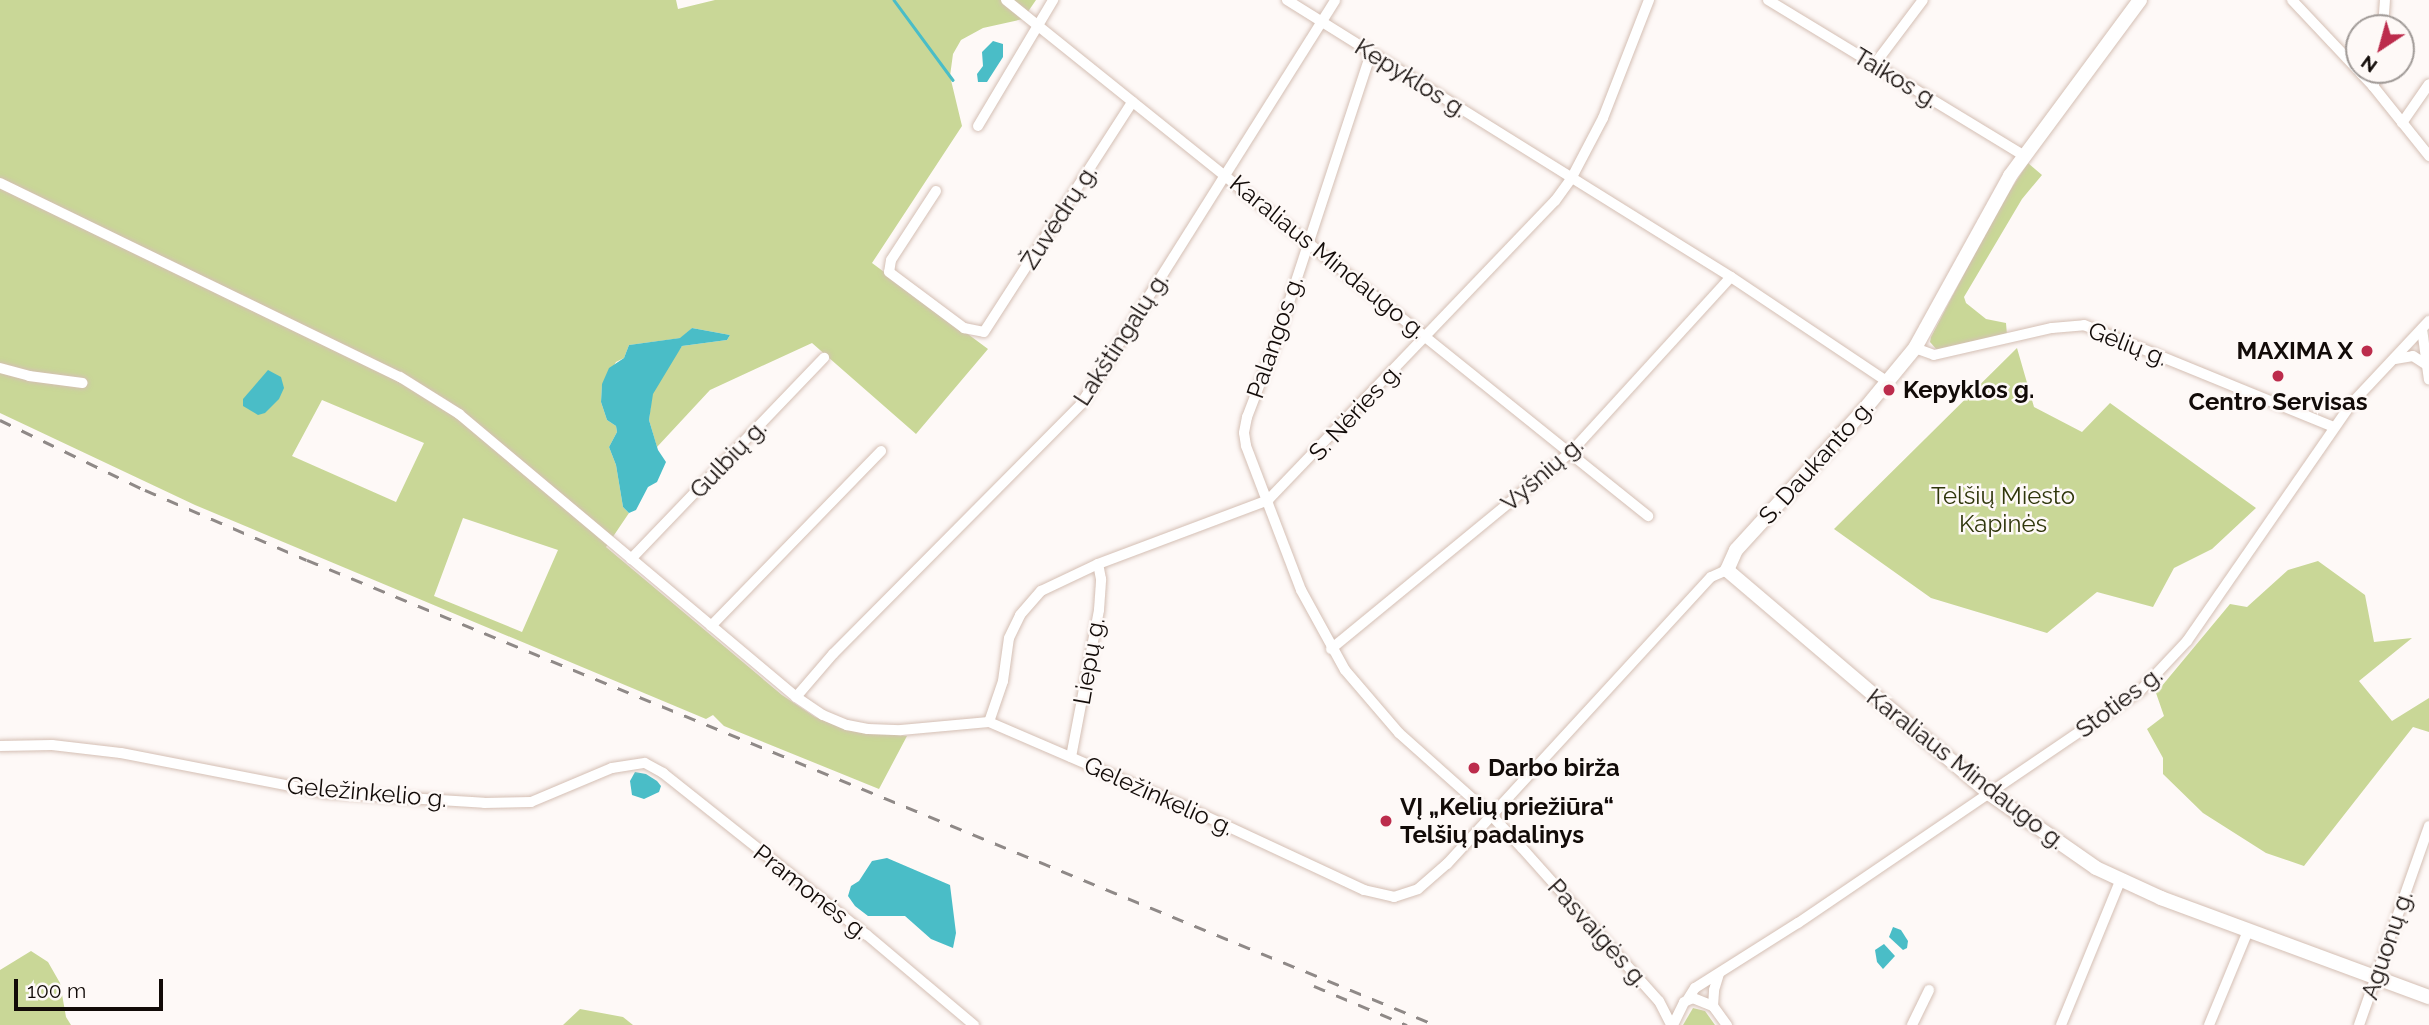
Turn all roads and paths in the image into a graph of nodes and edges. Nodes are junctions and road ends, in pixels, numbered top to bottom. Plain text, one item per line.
1 (1006, 0) edge
2 (1053, 0) edge
3 (1287, 0) edge
4 (1335, 0) edge
5 (1649, 0) edge
6 (1768, 0) edge
7 (1923, 0) edge
8 (2140, 0) edge
9 (2292, 0) edge
10 (1321, 21) junction
11 (1039, 25) junction
12 (1371, 53) junction
13 (1874, 65) junction
14 (2429, 84) edge
15 (2373, 86) joint
16 (1132, 102) junction
17 (2402, 123) junction
18 (978, 126) dead end
19 (2025, 156) junction
20 (2429, 156) edge
21 (1225, 176) junction
22 (1571, 179) junction
23 (0, 183) edge
24 (936, 191) dead end
25 (1307, 241) junction
26 (1731, 277) junction
27 (2425, 325) edge
28 (1426, 336) junction
29 (1915, 348) junction
30 (824, 358) dead end
31 (2395, 359) junction
32 (2427, 365) junction
33 (0, 368) edge
34 (2429, 380) edge
35 (1888, 382) junction
36 (83, 383) dead end
37 (2334, 426) junction
38 (881, 451) dead end
39 (1571, 452) junction
40 (1268, 500) junction
41 (1648, 516) dead end
42 (631, 559) junction
43 (1098, 564) junction
44 (1727, 570) junction
45 (711, 626) junction
46 (1331, 649) junction
47 (796, 697) junction
48 (989, 723) junction
49 (0, 746) edge
50 (1071, 757) junction
51 (645, 763) joint
52 (1990, 794) junction
53 (1492, 816) junction
54 (2429, 826) edge
55 (2120, 881) junction
56 (2248, 931) junction
57 (1719, 974) junction
58 (2375, 977) junction
59 (1929, 990) dead end
60 (2429, 997) edge
61 (1686, 1000) junction
62 (1659, 1001) junction
63 (1713, 1006) junction
64 (974, 1025) edge
65 (1672, 1025) edge
66 (1727, 1025) edge
67 (1912, 1025) edge
68 (2061, 1025) edge
69 (2210, 1025) edge
70 (2358, 1025) edge

1 - 11 street, Karaliaus Mindaugo g.
2 - 11 street
3 - 10 street, Kepyklos g.
4 - 10 street, Lakštingalų g.
5 - 22 street, S. Nėries g.
6 - 13 street, Taikos g.
7 - 13 street
8 - 19 main road, S. Daukanto g.
9 - 15 street
10 - 12 street, Kepyklos g.
10 - 21 street, Lakštingalų g.
11 - 16 street, Karaliaus Mindaugo g.
11 - 18 street
12 - 22 street, Kepyklos g.
12 - 25 street, Palangos g.
13 - 19 street, Taikos g.
14 - 17 street
15 - 17 street
16 - 21 street, Karaliaus Mindaugo g.
16 - 24 street, Žuvėdrų g.
17 - 20 street
19 - 29 main road, S. Daukanto g.
21 - 25 street, Karaliaus Mindaugo g.
21 - 47 street, Lakštingalų g.
22 - 26 street, Kepyklos g.
22 - 28 street, S. Nėries g.
23 - 42 street, Geležinkelio g.
25 - 28 street, Karaliaus Mindaugo g.
25 - 40 street, Palangos g.
26 - 35 street, Kepyklos g.
26 - 39 street, Vyšnių g.
27 - 31 street, Stoties g.
27 - 32 street
28 - 39 street, Karaliaus Mindaugo g.
28 - 40 street, S. Nėries g.
29 - 35 main road, S. Daukanto g.
29 - 37 street, Gėlių g.
30 - 42 street, Gulbių g.
31 - 32 street
31 - 37 street, Stoties g.
32 - 34 street
33 - 36 street
35 - 44 main road, S. Daukanto g.
37 - 52 street, Stoties g.
38 - 45 street
39 - 41 street, Karaliaus Mindaugo g.
39 - 46 street, Vyšnių g.
40 - 43 street, S. Nėries g.
40 - 46 street, Pasvaigės g.
42 - 45 street, Geležinkelio g.
43 - 48 street, S. Nėries g.
43 - 50 street, Liepų g.
44 - 52 main road, Karaliaus Mindaugo g.
44 - 53 street, S. Daukanto g.
45 - 47 street, Geležinkelio g.
46 - 53 street, Pasvaigės g.
47 - 48 street, Geležinkelio g.
48 - 50 street, Geležinkelio g.
49 - 51 street, Geležinkelio g.
50 - 53 street, Geležinkelio g.
51 - 64 street, Pramonės g.
52 - 55 main road, Karaliaus Mindaugo g.
52 - 57 street, Stoties g.
53 - 62 street, Pasvaigės g.
54 - 58 street, Aguonų g.
55 - 56 main road, Karaliaus Mindaugo g.
55 - 68 street
56 - 58 main road, Karaliaus Mindaugo g.
56 - 69 street
57 - 61 street, Stoties g.
57 - 63 street
58 - 60 main road, Karaliaus Mindaugo g.
58 - 70 street, Aguonų g.
59 - 67 street
61 - 62 street, Pasvaigės g.
61 - 63 street, Pasvaigės g.
61 - 65 street
62 - 65 street, Pasvaigės g.
63 - 66 street

